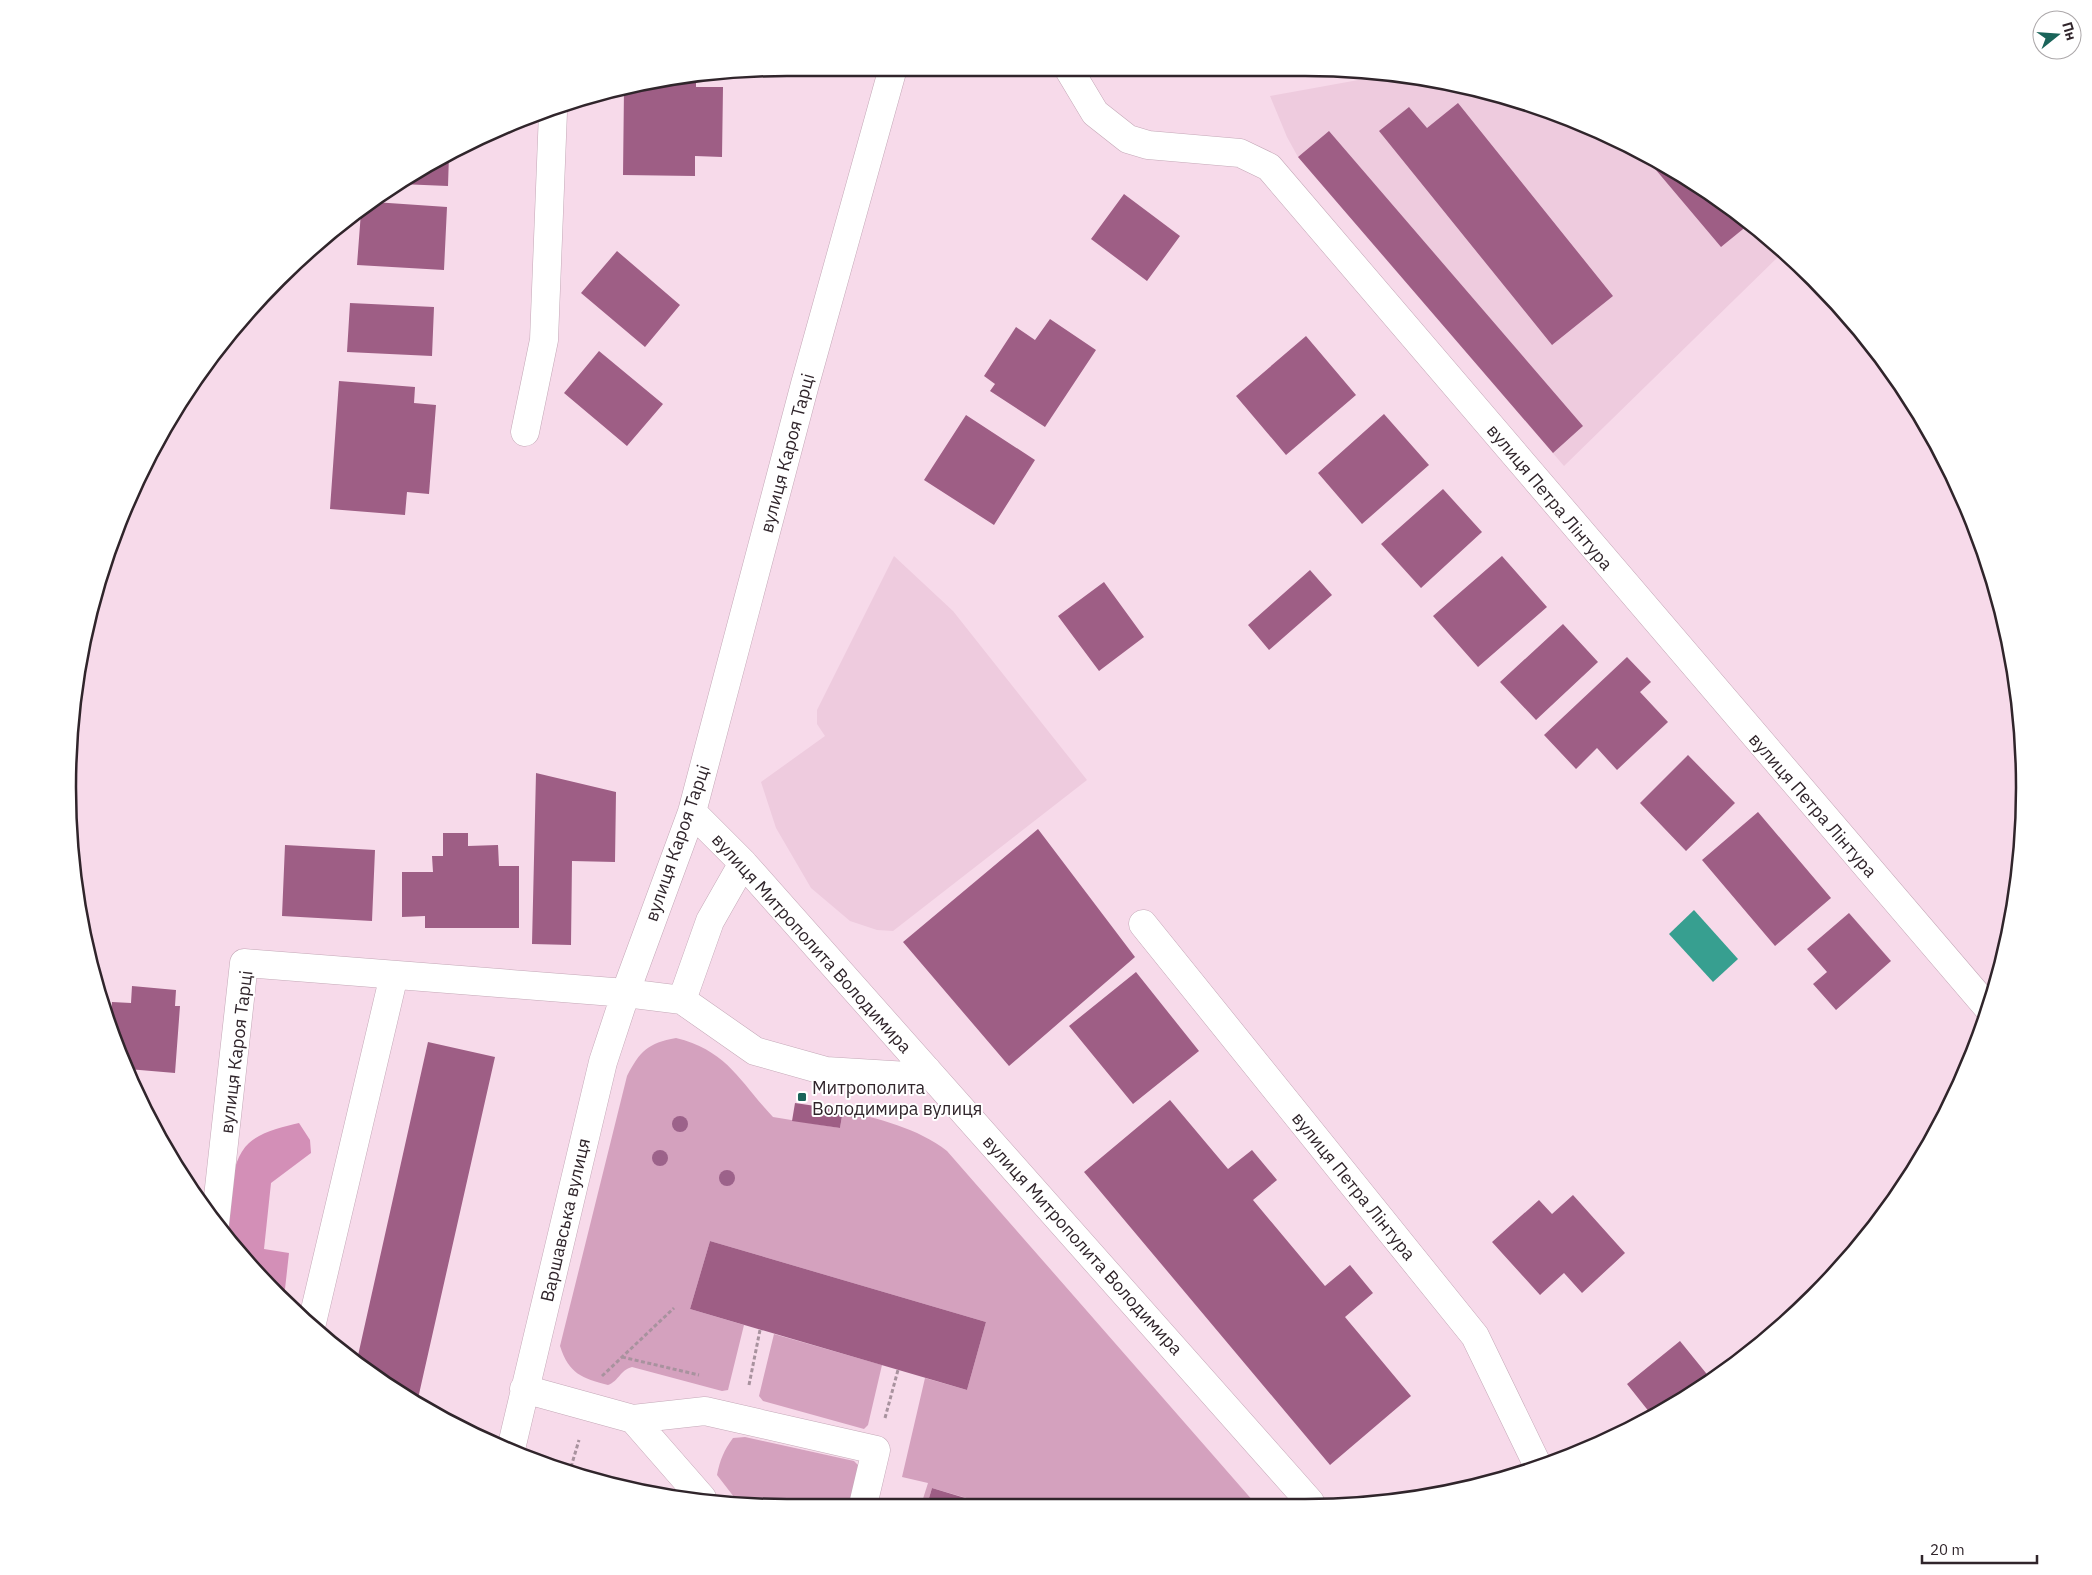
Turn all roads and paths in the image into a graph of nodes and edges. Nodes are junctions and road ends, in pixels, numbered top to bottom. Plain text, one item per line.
1 (891, 76) edge
2 (1073, 76) edge
3 (553, 116) edge
4 (525, 432) dead end
5 (692, 812) junction
6 (743, 864) junction
7 (1143, 924) dead end
8 (394, 975) junction
9 (626, 993) junction
10 (682, 1000) junction
11 (1983, 1002) edge
12 (927, 1070) junction
13 (216, 1211) edge
14 (313, 1317) edge
15 (760, 1330) dead end
16 (898, 1370) dead end
17 (524, 1389) junction
18 (633, 1419) junction
19 (741, 1419) junction
20 (512, 1444) edge
21 (876, 1450) junction
22 (1536, 1460) edge
23 (698, 1493) edge
24 (864, 1499) edge
25 (1307, 1499) edge

1 - 5 street, вулиця Кароя Тарці
2 - 11 street, вулиця Петра Лінтура
3 - 4 street
5 - 6 street, вулиця Митрополита Володимира
5 - 9 street, вулиця Кароя Тарці
6 - 10 street
6 - 12 street, вулиця Митрополита Володимира
7 - 22 street, вулиця Петра Лінтура
8 - 9 street, вулиця Кароя Тарці
8 - 13 street, вулиця Кароя Тарці
8 - 14 street
9 - 10 street
9 - 17 street, Варшавська вулиця
10 - 12 street
12 - 25 street, вулиця Митрополита Володимира
15 - 19 path
16 - 21 path
17 - 18 street
17 - 20 street, Варшавська вулиця
18 - 19 street
18 - 23 street
19 - 21 street
21 - 24 street

